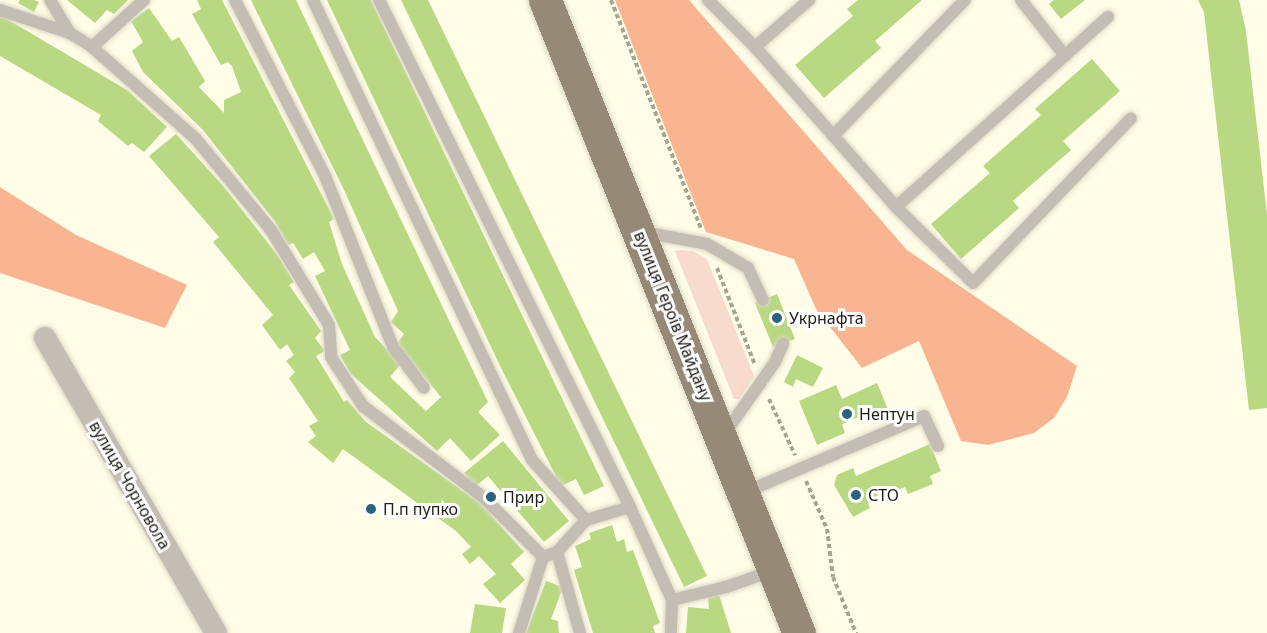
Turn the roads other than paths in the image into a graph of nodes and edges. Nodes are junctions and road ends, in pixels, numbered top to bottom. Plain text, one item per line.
1 (50, 0) edge
2 (235, 0) edge
3 (313, 0) edge
4 (379, 0) edge
5 (545, 0) edge
6 (708, 0) edge
7 (809, 0) edge
8 (965, 0) edge
9 (1021, 0) edge
10 (140, 1) edge
11 (0, 10) edge
12 (1108, 17) dead end
13 (70, 33) junction
14 (92, 47) junction
15 (755, 48) junction
16 (1065, 56) junction
17 (1131, 118) dead end
18 (833, 136) junction
19 (896, 207) junction
20 (639, 231) junction
21 (763, 300) dead end
22 (45, 338) dead end
23 (783, 344) dead end
24 (424, 388) dead end
25 (721, 439) junction
26 (938, 446) dead end
27 (742, 494) junction
28 (630, 507) junction
29 (586, 520) junction
30 (557, 552) junction
31 (543, 557) junction
32 (774, 570) junction
33 (672, 600) junction
34 (216, 633) edge
35 (519, 633) edge
36 (580, 633) edge
37 (672, 633) edge
38 (799, 633) edge

1 - 13 lane
2 - 24 lane
3 - 29 lane
4 - 28 lane
5 - 20 main road, вулиця Героїв Майдану
6 - 15 lane
7 - 15 lane
8 - 18 lane
9 - 16 lane
10 - 14 lane
11 - 13 lane
12 - 16 lane
13 - 14 lane
14 - 31 lane
15 - 18 lane
16 - 19 lane
17 - 19 lane
18 - 19 lane
20 - 21 lane
20 - 25 main road, вулиця Героїв Майдану
22 - 34 street, вулиця Чорновола
23 - 25 lane
25 - 27 main road, вулиця Героїв Майдану
26 - 27 lane
27 - 32 main road, вулиця Героїв Майдану
28 - 29 lane
28 - 33 lane
29 - 30 lane
30 - 31 lane
30 - 36 lane
31 - 35 lane
32 - 33 lane
32 - 38 main road, вулиця Героїв Майдану
33 - 37 lane

